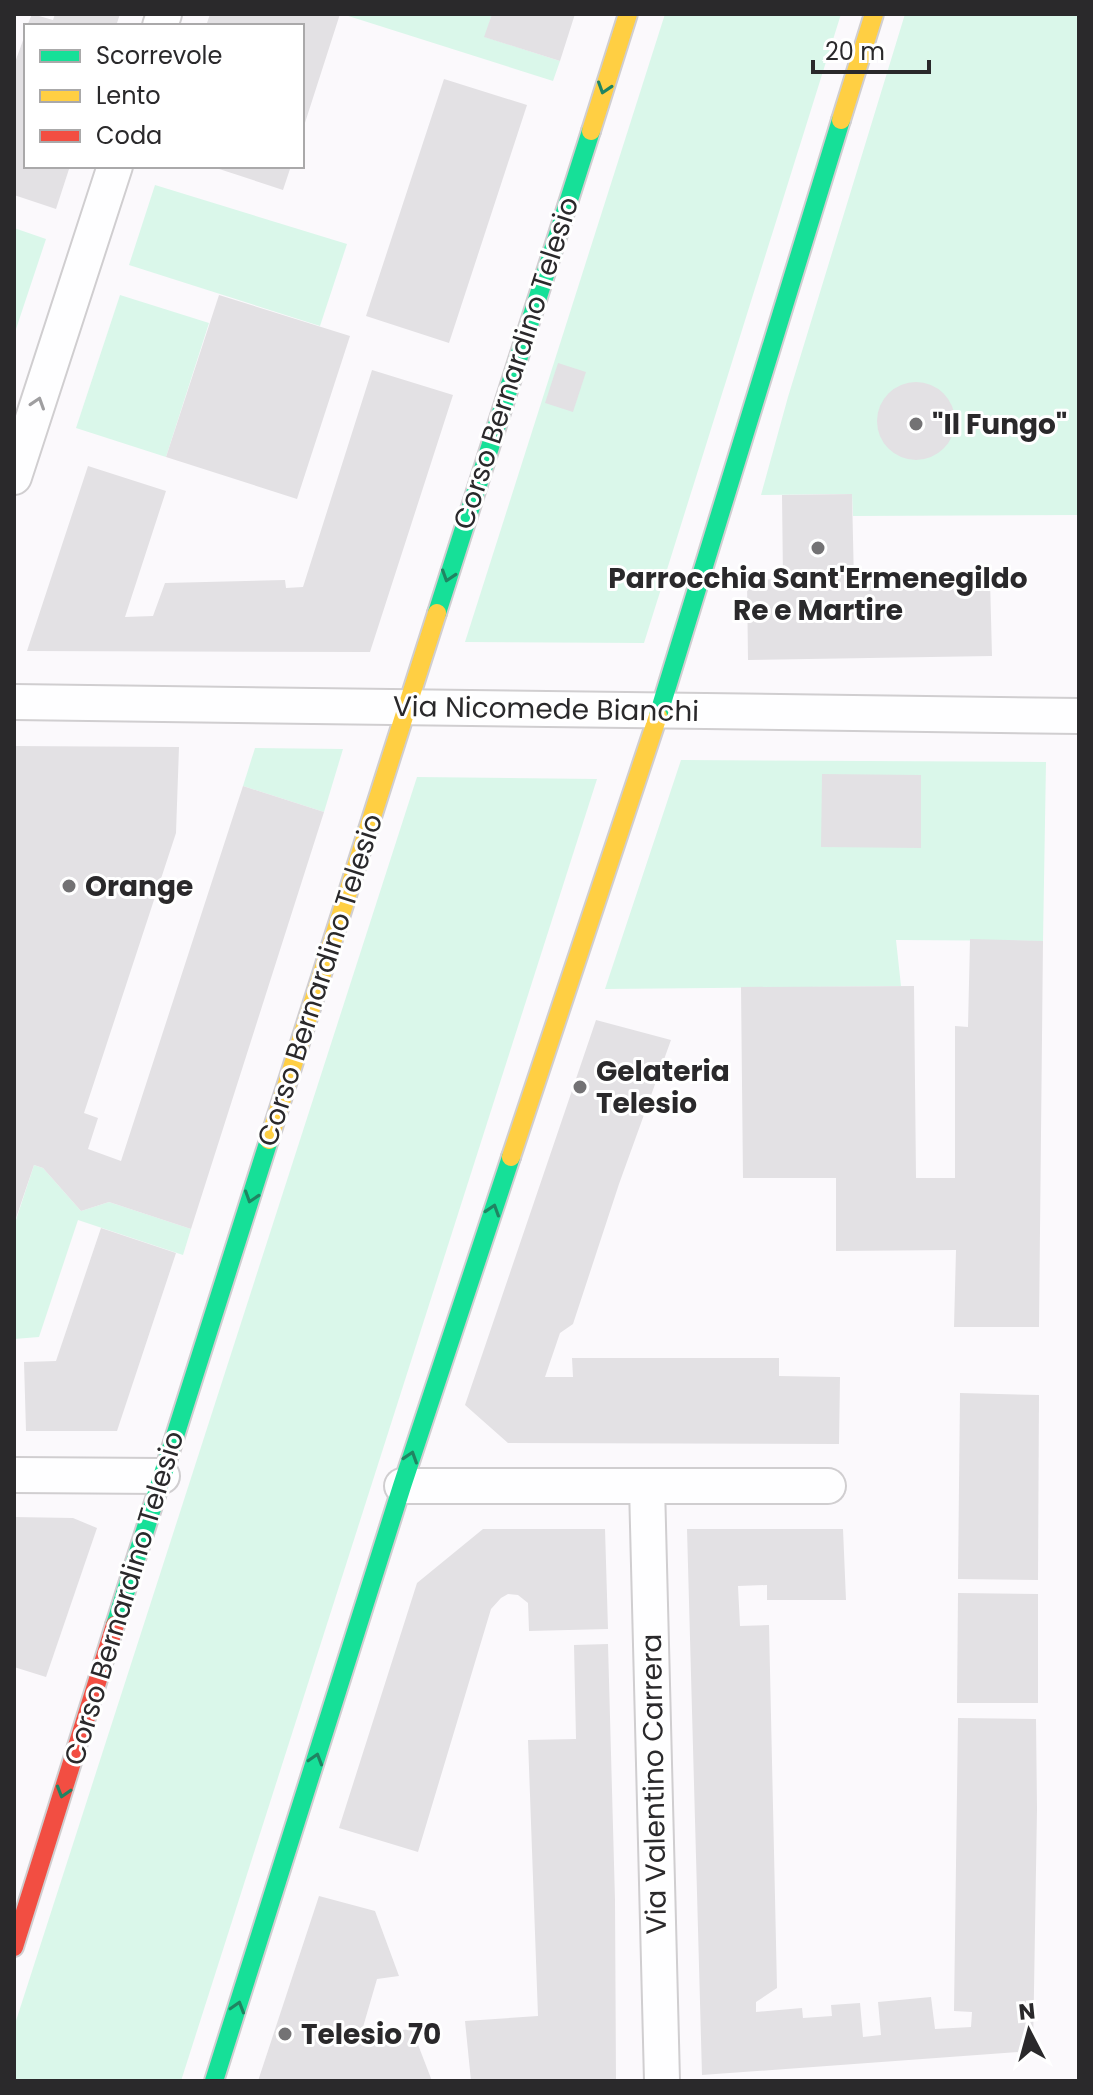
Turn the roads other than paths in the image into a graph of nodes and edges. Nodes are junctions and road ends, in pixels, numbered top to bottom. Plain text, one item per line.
1 (628, 14) edge
2 (874, 14) edge
3 (114, 168) edge
4 (14, 477) edge
5 (14, 702) edge
6 (407, 707) junction
7 (659, 712) junction
8 (1079, 716) edge
9 (14, 1475) edge
10 (162, 1476) junction
11 (402, 1486) junction
12 (647, 1486) junction
13 (828, 1486) dead end
14 (14, 1947) edge
15 (214, 2081) edge
16 (662, 2081) edge

1 -> 6 street, Corso Bernardino Telesio
2 - 7 street
4 -> 3 street
5 - 6 street, Via Nicomede Bianchi
6 - 7 street, Via Nicomede Bianchi
6 -> 10 street, Corso Bernardino Telesio
7 - 8 street, Via Nicomede Bianchi
11 -> 7 street
9 - 10 street
10 -> 14 street, Corso Bernardino Telesio
11 - 12 street
15 -> 11 street
12 - 13 street
12 - 16 street, Via Valentino Carrera

